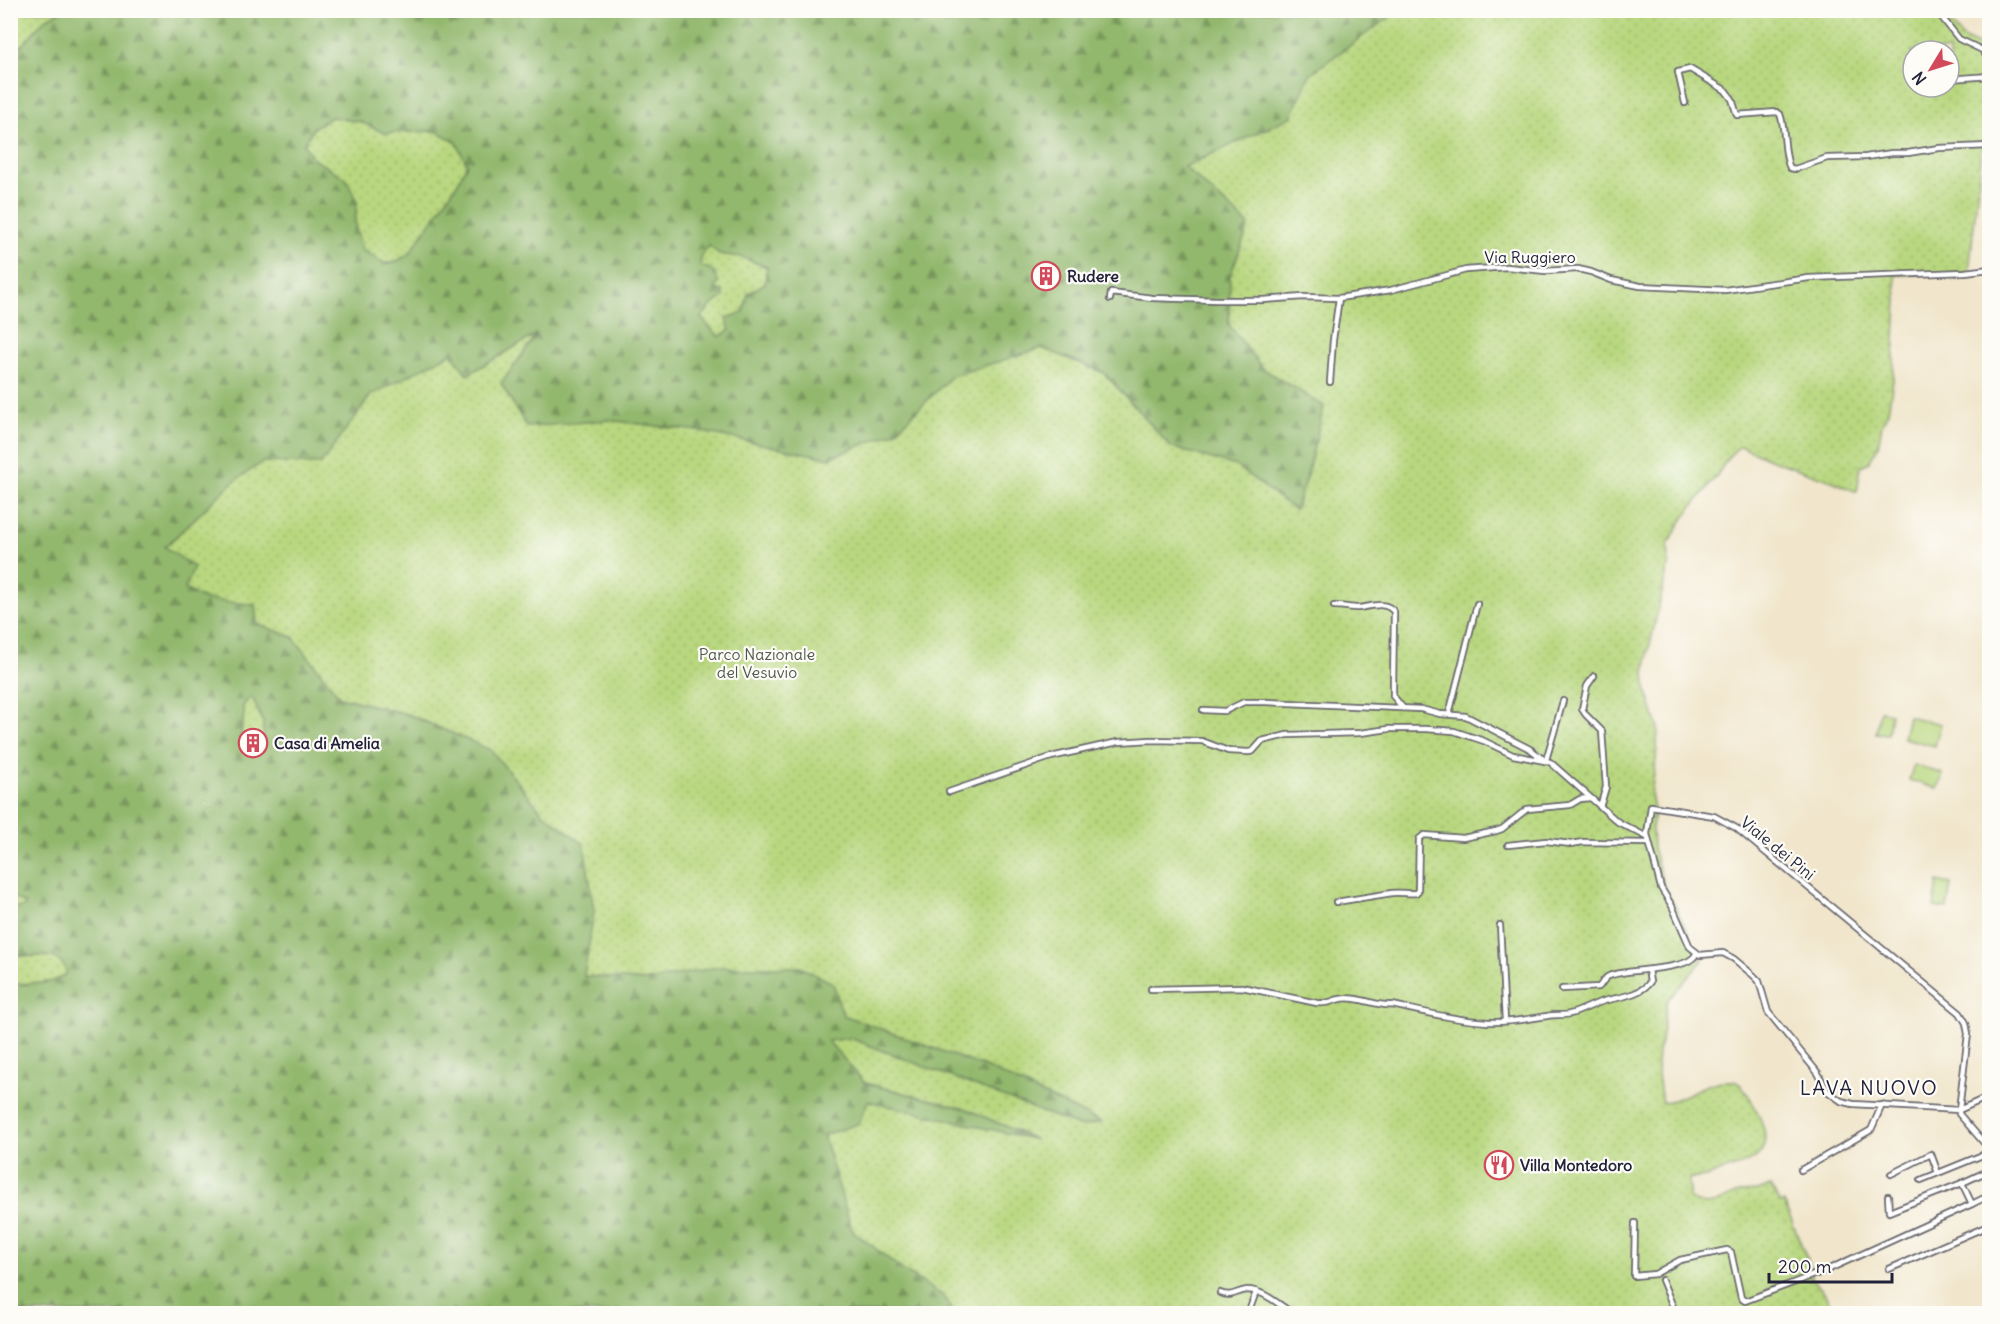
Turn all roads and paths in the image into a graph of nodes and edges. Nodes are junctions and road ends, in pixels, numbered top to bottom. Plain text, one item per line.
1 (1936, 10) edge
2 (1989, 61) edge
3 (1989, 76) edge
4 (1961, 78) edge
5 (1685, 103) dead end
6 (1989, 147) edge
7 (1989, 269) edge
8 (1339, 298) junction
9 (1110, 299) dead end
10 (1330, 382) dead end
11 (1477, 604) dead end
12 (1334, 606) dead end
13 (1594, 676) dead end
14 (1563, 701) dead end
15 (1403, 708) junction
16 (1203, 710) dead end
17 (1449, 714) junction
18 (1545, 760) junction
19 (949, 792) dead end
20 (1590, 798) junction
21 (1600, 807) junction
22 (1648, 840) junction
23 (1508, 845) dead end
24 (1335, 902) dead end
25 (1500, 925) dead end
26 (1696, 954) junction
27 (1648, 970) junction
28 (1152, 989) dead end
29 (1562, 989) dead end
30 (1505, 1021) junction
31 (1989, 1096) edge
32 (1882, 1105) junction
33 (1959, 1110) junction
34 (1989, 1151) edge
35 (1801, 1170) dead end
36 (1989, 1170) edge
37 (1938, 1173) junction
38 (1891, 1174) dead end
39 (1921, 1180) dead end
40 (1962, 1183) junction
41 (1888, 1196) dead end
42 (1989, 1196) edge
43 (1972, 1204) junction
44 (1635, 1223) dead end
45 (1989, 1225) edge
46 (1889, 1269) dead end
47 (1662, 1281) dead end
48 (1256, 1292) junction
49 (1220, 1293) dead end
50 (1248, 1314) edge
51 (1294, 1314) edge
52 (1676, 1314) edge

1 - 2 street
3 - 4 street
5 - 6 street
7 - 8 street, Via Ruggiero
8 - 9 street, Via Ruggiero
8 - 10 street
11 - 17 street
12 - 15 street
13 - 21 street
14 - 18 street
15 - 16 street
15 - 17 street
17 - 18 street
18 - 19 street
18 - 20 street
20 - 21 street
20 - 24 street
21 - 22 street
22 - 23 street
22 - 26 street, Viale dei Pini
22 - 33 street, Viale dei Pini
25 - 30 street
26 - 27 street
26 - 32 street
27 - 29 street
27 - 30 street
28 - 30 street
31 - 33 street
32 - 33 street
32 - 35 street
33 - 34 street
34 - 37 street
36 - 40 street
37 - 38 street
37 - 39 street
40 - 41 street
40 - 43 street
42 - 43 street
43 - 44 street
45 - 46 street
47 - 52 street
48 - 49 street
48 - 50 street
48 - 51 street

